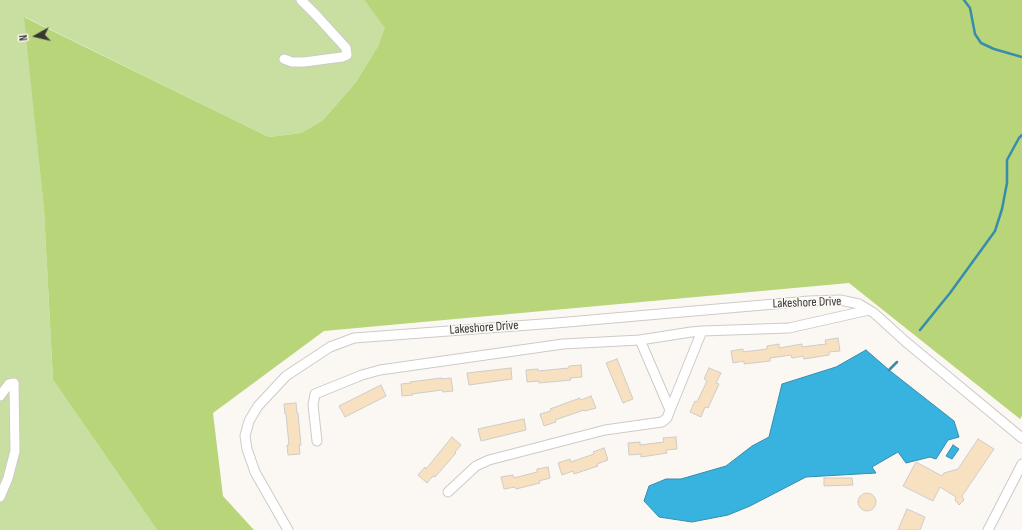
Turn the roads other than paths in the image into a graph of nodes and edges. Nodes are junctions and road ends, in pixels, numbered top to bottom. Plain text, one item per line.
1 (301, 0) edge
2 (284, 59) dead end
3 (869, 310) junction
4 (702, 331) junction
5 (640, 340) junction
6 (0, 396) edge
7 (670, 410) junction
8 (1022, 438) edge
9 (317, 441) dead end
10 (1022, 464) edge
11 (448, 492) dead end
12 (0, 496) edge
13 (288, 530) edge
14 (988, 530) edge

1 - 2 street
3 - 4 street, Lakeshore Drive
3 - 8 street, Lakeshore Drive
3 - 13 street, Lakeshore Drive
4 - 5 street, Lakeshore Drive
4 - 7 street
5 - 7 street
5 - 9 street, Lakeshore Drive
6 - 12 street
7 - 11 street
10 - 14 street

